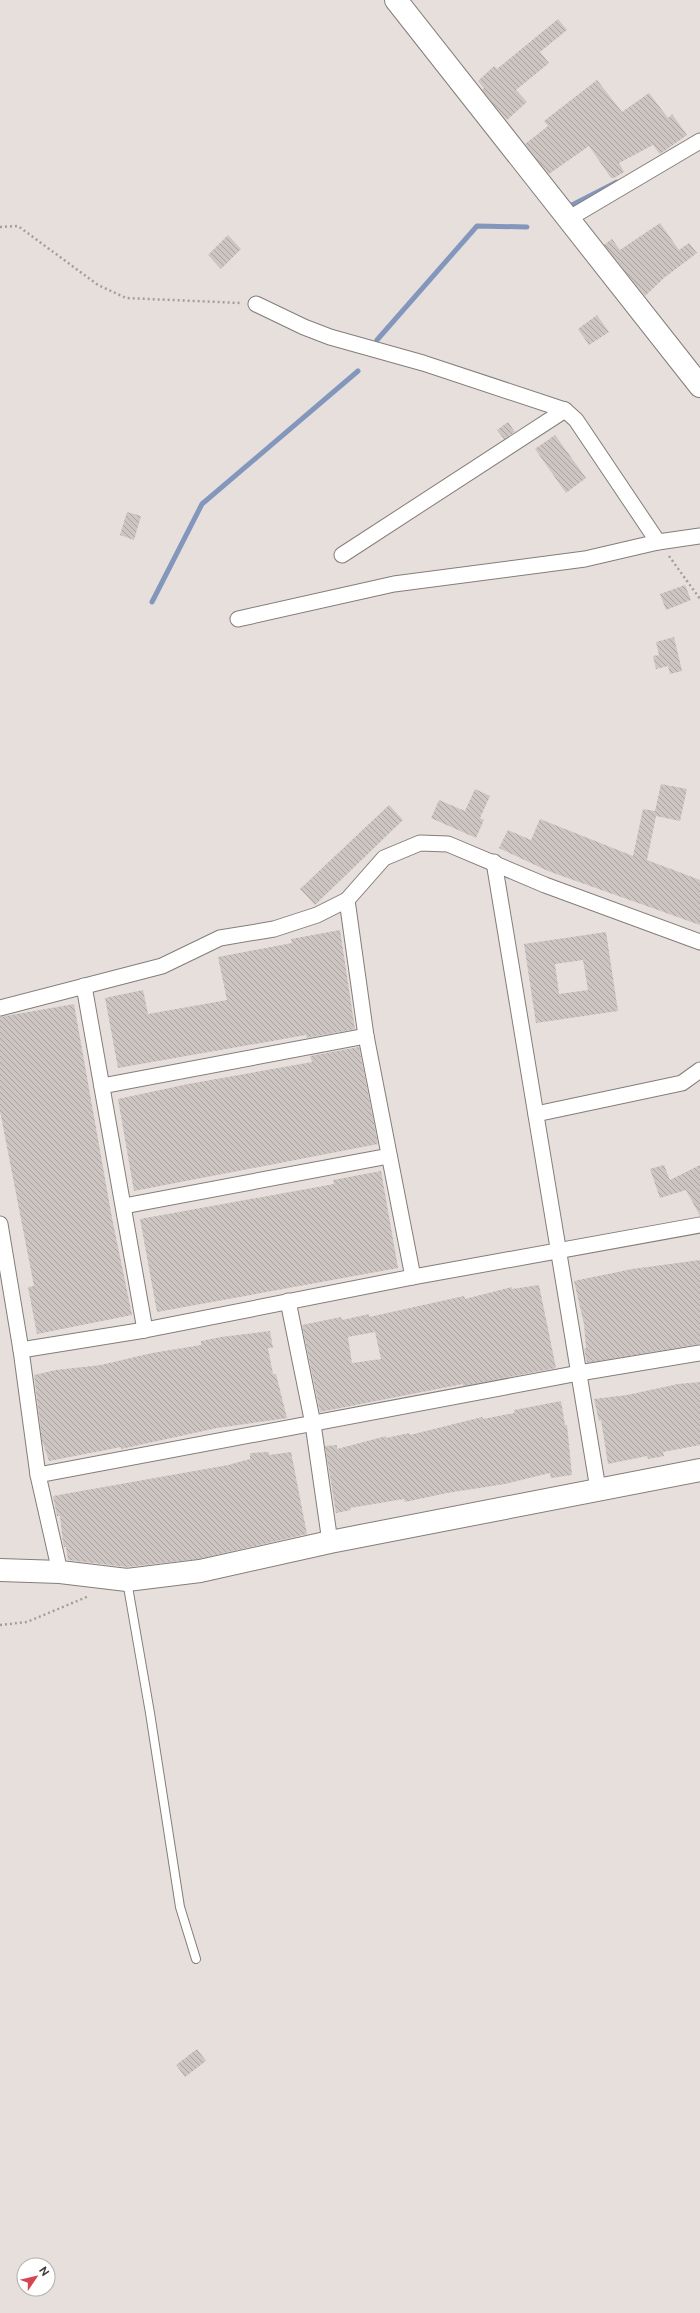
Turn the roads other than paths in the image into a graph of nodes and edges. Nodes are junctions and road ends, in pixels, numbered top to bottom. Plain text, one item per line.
1 (396, 0) edge
2 (700, 141) edge
3 (568, 219) junction
4 (256, 304) road end
5 (700, 386) edge
6 (565, 410) junction
7 (700, 536) edge
8 (658, 542) junction
9 (342, 555) dead end
10 (238, 619) dead end
11 (494, 862) junction
12 (347, 900) junction
13 (700, 942) edge
14 (84, 986) junction
15 (0, 1008) edge
16 (366, 1036) junction
17 (700, 1070) edge
18 (102, 1086) junction
19 (536, 1114) junction
20 (389, 1156) junction
21 (124, 1206) junction
22 (0, 1224) edge
23 (700, 1225) edge
24 (559, 1250) junction
25 (412, 1277) junction
26 (288, 1301) junction
27 (145, 1330) junction
28 (21, 1350) junction
29 (700, 1353) edge
30 (579, 1373) junction
31 (313, 1424) junction
32 (700, 1470) edge
33 (38, 1475) junction
34 (598, 1489) junction
35 (330, 1542) junction
36 (0, 1570) edge
37 (60, 1572) junction
38 (127, 1580) junction
39 (196, 1959) dead end

1 - 3 street
2 - 3 street
3 - 5 street
4 - 6 street
6 - 8 street
6 - 9 street
7 - 8 street
8 - 10 street
11 - 12 street
11 - 13 street
11 - 19 street
12 - 14 street
12 - 16 street
14 - 15 street
14 - 18 street
16 - 18 street
16 - 20 street
17 - 19 street
18 - 21 street
19 - 24 street
20 - 21 street
20 - 25 street
21 - 27 street
22 - 28 street
23 - 24 street
24 - 25 street
24 - 30 street
25 - 26 street
26 - 27 street
26 - 31 street
27 - 28 street
28 - 33 street
29 - 30 street
30 - 31 street
30 - 34 street
31 - 33 street
31 - 35 street
32 - 34 street
33 - 37 street
34 - 35 street
35 - 38 street
36 - 37 street
37 - 38 street
38 - 39 lane

